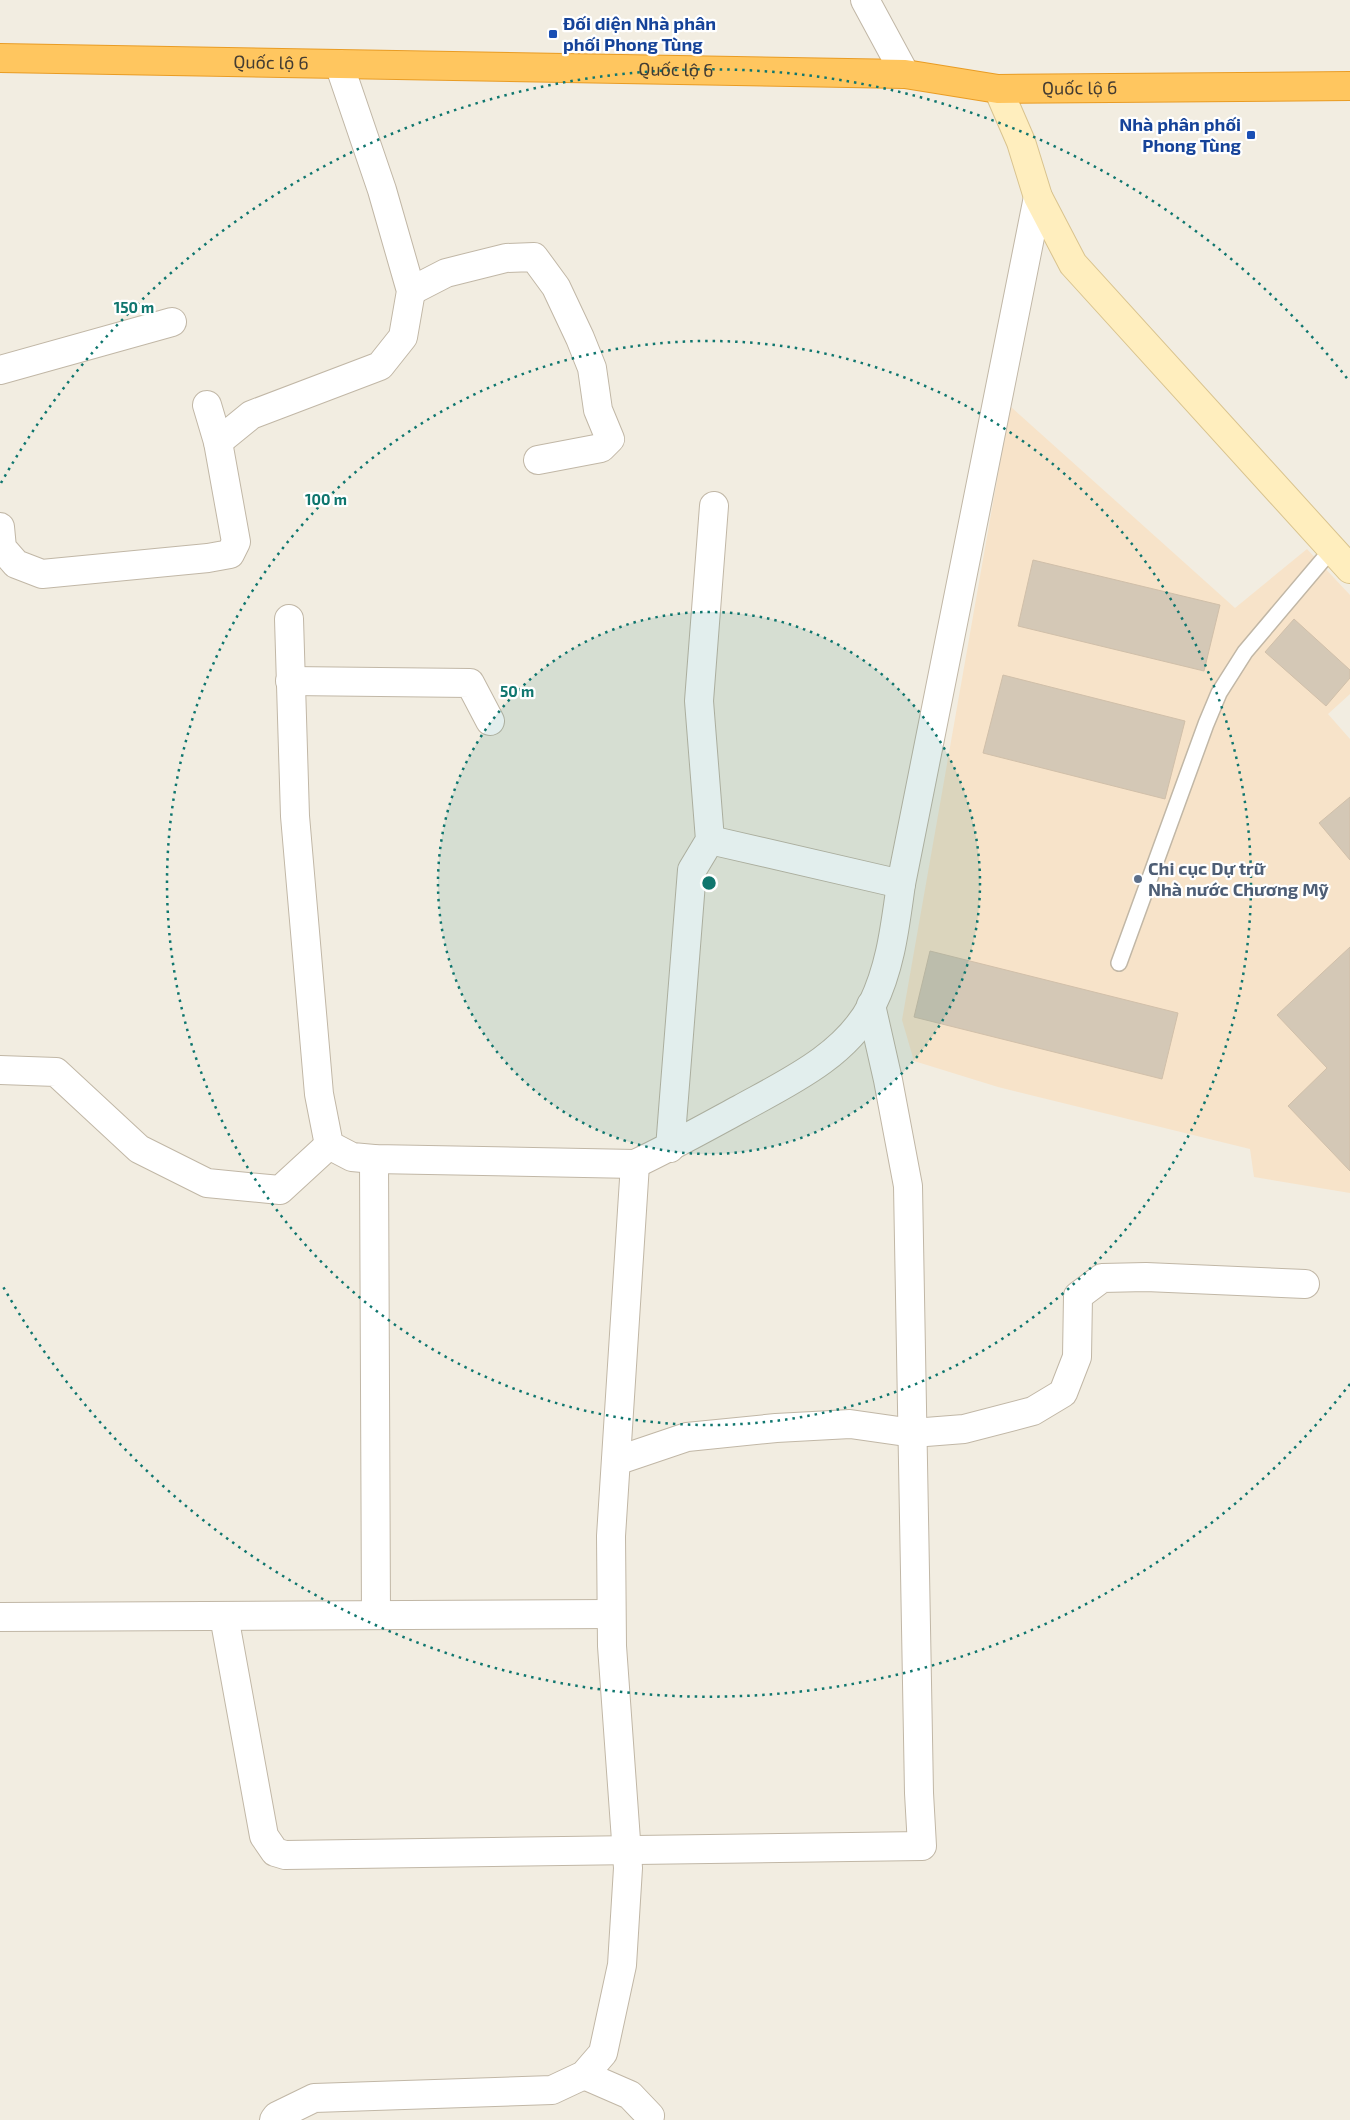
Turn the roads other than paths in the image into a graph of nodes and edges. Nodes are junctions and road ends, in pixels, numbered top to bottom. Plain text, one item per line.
1 (865, 0) edge
2 (0, 58) edge
3 (338, 64) junction
4 (906, 74) junction
5 (1350, 86) edge
6 (998, 89) junction
7 (1038, 197) junction
8 (411, 291) junction
9 (172, 322) dead end
10 (0, 370) edge
11 (207, 405) dead end
12 (218, 442) junction
13 (538, 460) dead end
14 (714, 506) dead end
15 (0, 527) edge
16 (1332, 549) junction
17 (1350, 569) edge
18 (288, 619) dead end
19 (290, 681) junction
20 (490, 721) dead end
21 (710, 840) junction
22 (901, 884) junction
23 (1119, 963) dead end
24 (871, 1005) junction
25 (0, 1070) edge
26 (329, 1145) junction
27 (670, 1148) junction
28 (374, 1159) junction
29 (636, 1164) junction
30 (1305, 1284) dead end
31 (912, 1433) junction
32 (616, 1461) junction
33 (612, 1614) junction
34 (376, 1615) junction
35 (224, 1616) junction
36 (0, 1617) edge
37 (627, 1850) junction
38 (584, 2075) junction
39 (274, 2120) edge
40 (649, 2120) edge

1 - 4 street
2 - 3 highway, Quốc lộ 6
3 - 4 highway, Quốc lộ 6
3 - 8 street
4 - 6 highway, Quốc lộ 6
5 - 6 highway, Quốc lộ 6
6 - 7 main road
7 - 16 main road
7 - 22 street
8 - 12 street
8 - 13 street
9 - 10 street
11 - 12 street
12 - 15 street
14 - 21 street
16 - 17 main road
16 - 23 lane
18 - 19 street
19 - 20 street
19 - 26 street
21 - 22 street
21 - 27 street
22 - 24 street
24 - 27 street
24 - 31 street
25 - 26 street
26 - 28 street
27 - 29 street
28 - 29 street
28 - 34 street
29 - 32 street
30 - 31 street
31 - 32 street
31 - 37 street
32 - 33 street
33 - 34 street
33 - 37 street
34 - 35 street
35 - 36 street
35 - 37 street
37 - 38 street
38 - 39 street
38 - 40 street

